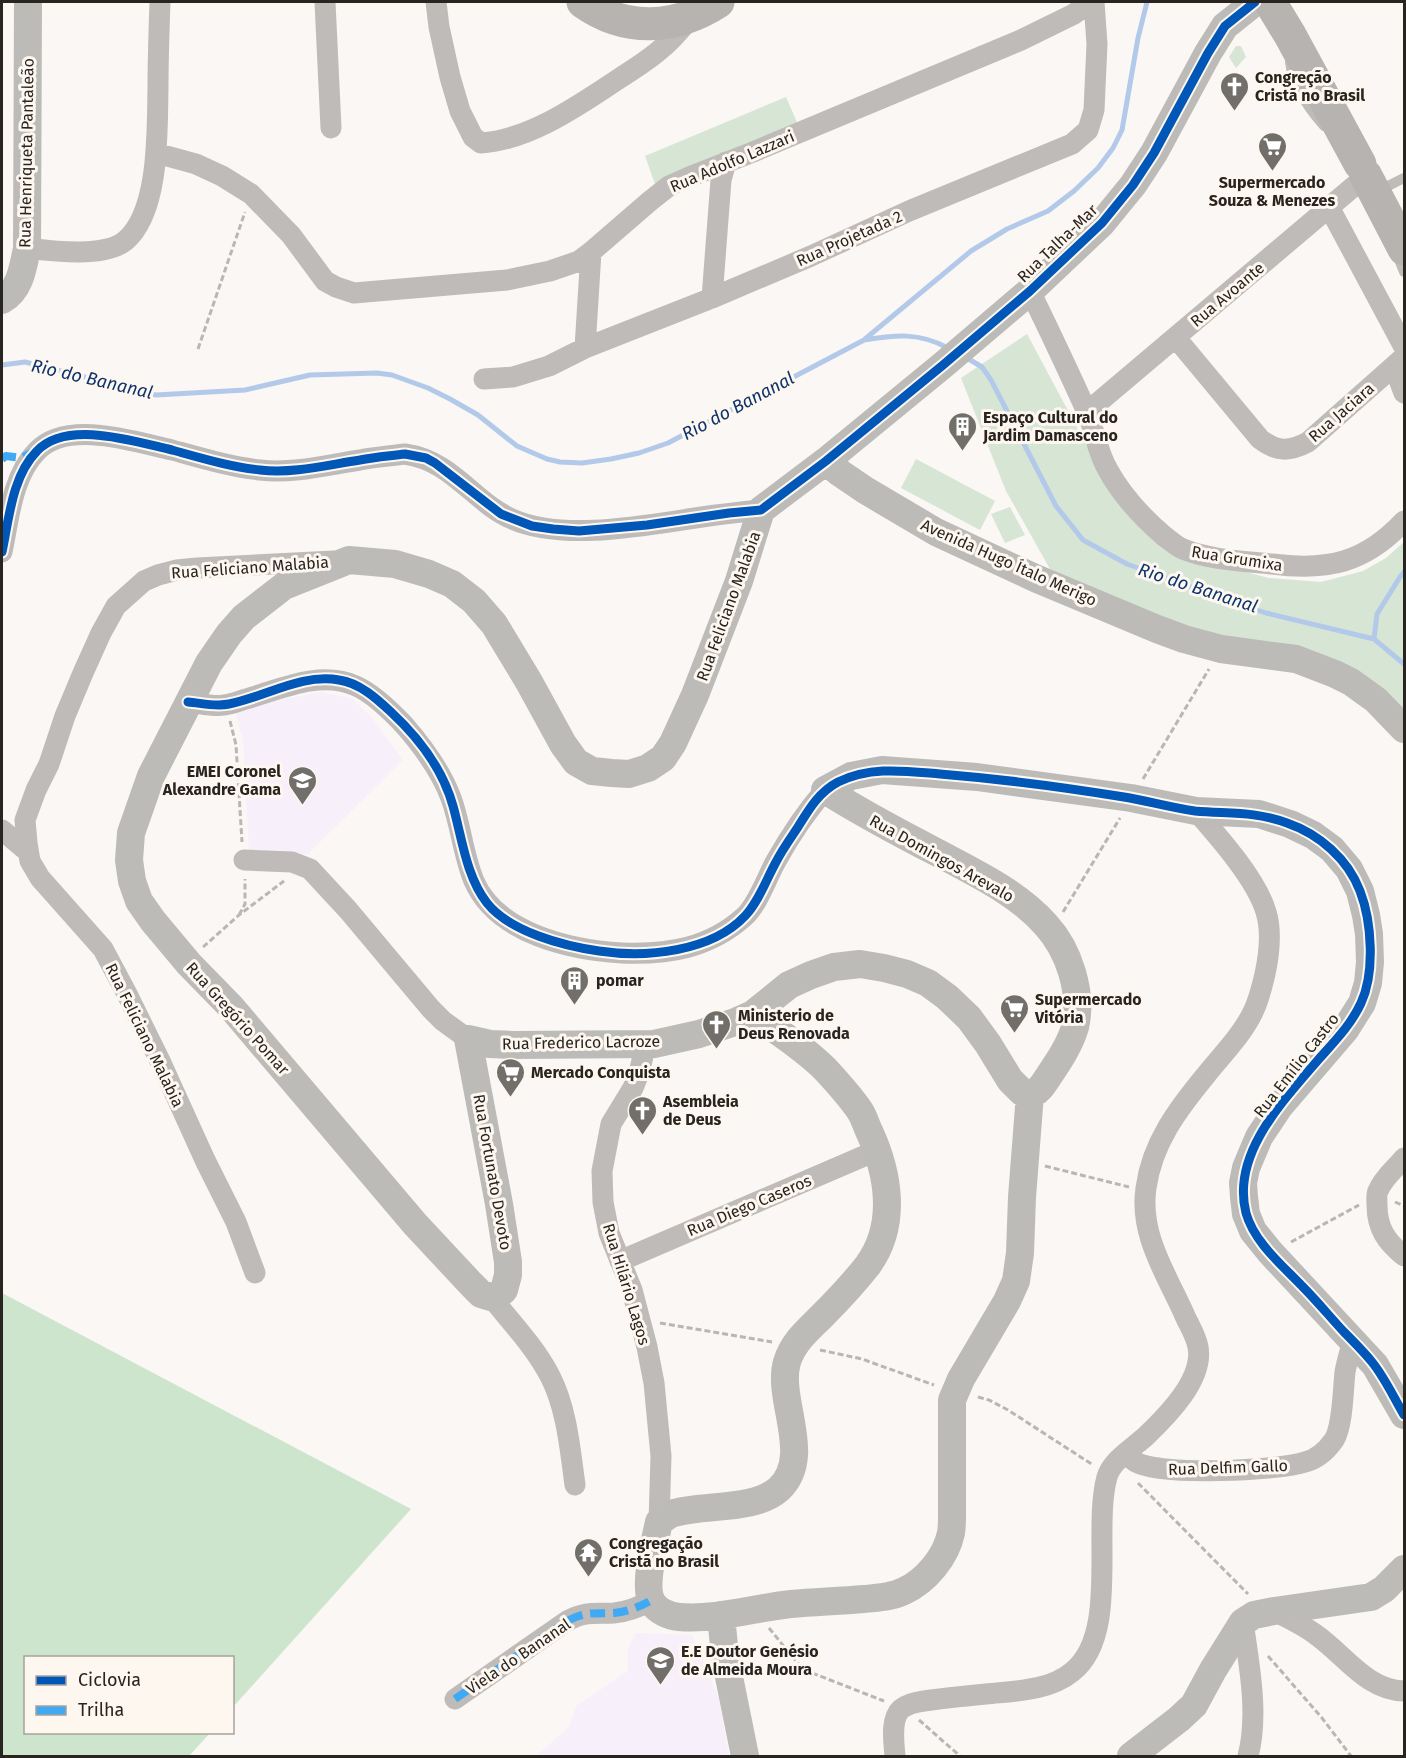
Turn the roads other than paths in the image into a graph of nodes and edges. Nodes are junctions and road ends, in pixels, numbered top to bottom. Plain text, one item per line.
1 (28, 2) edge
2 (160, 2) edge
3 (325, 2) edge
4 (436, 2) edge
5 (583, 2) edge
6 (1092, 2) edge
7 (1255, 2) edge
8 (1270, 2) edge
9 (710, 6) edge
10 (331, 128) dead end
11 (156, 153) junction
12 (726, 162) junction
13 (1376, 177) edge
14 (1329, 207) junction
15 (1399, 237) edge
16 (27, 248) junction
17 (591, 252) junction
18 (1404, 272) edge
19 (1030, 291) junction
20 (712, 298) junction
21 (3, 299) edge
22 (1176, 338) junction
23 (1404, 347) edge
24 (585, 348) junction
25 (1399, 362) edge
26 (484, 379) dead end
27 (1404, 393) edge
28 (1087, 412) junction
29 (826, 462) junction
30 (761, 510) junction
31 (1404, 521) edge
32 (2, 552) edge
33 (350, 560) junction
34 (188, 702) junction
35 (1404, 729) edge
36 (825, 790) junction
37 (1196, 811) junction
38 (2, 830) edge
39 (27, 851) junction
40 (244, 860) road end
41 (753, 1014) junction
42 (468, 1039) junction
43 (646, 1044) junction
44 (1030, 1094) junction
45 (878, 1150) junction
46 (1404, 1158) edge
47 (1404, 1256) edge
48 (620, 1261) junction
49 (255, 1273) dead end
50 (491, 1297) junction
51 (1353, 1341) junction
52 (1404, 1415) edge
53 (1116, 1463) junction
54 (575, 1485) dead end
55 (658, 1522) junction
56 (1404, 1569) edge
57 (650, 1601) junction
58 (1274, 1611) junction
59 (721, 1615) junction
60 (1243, 1622) junction
61 (1404, 1691) edge
62 (455, 1699) dead end
63 (745, 1756) edge
64 (895, 1756) edge
65 (1131, 1756) edge
66 (1248, 1756) edge

1 - 16 street, Rua Henriqueta Pantaleão
2 - 11 street
3 - 10 street
4 - 9 street
5 - 9 main road
6 - 12 street, Rua Adolfo Lazzari
6 - 20 street, Rua Projetada 2
7 - 19 street, Rua Talha-Mar
8 - 13 main road
11 - 16 street
11 - 17 street, Rua Adolfo Lazzari
12 - 17 street, Rua Adolfo Lazzari
12 - 20 street
13 - 14 street, Rua Avoante
13 - 15 main road
14 - 22 street, Rua Avoante
14 - 23 street
15 - 18 lane
16 - 21 street, Rua Henriqueta Pantaleão
17 - 24 street
19 - 28 street, Rua Grumixa
19 - 29 street, Rua Talha-Mar
20 - 24 street, Rua Projetada 2
22 - 25 street, Rua Jaciara
22 - 28 street, Rua Avoante
24 - 26 street, Rua Projetada 2
25 - 27 street
28 - 31 street, Rua Grumixa
29 - 30 street
29 - 35 street, Avenida Hugo Ítalo Merigo
30 - 32 street
30 - 33 street, Rua Feliciano Malabia
33 - 34 street, Rua Gregório Pomar
33 - 39 street, Rua Feliciano Malabia
34 - 36 street
34 - 50 street, Rua Gregório Pomar
36 - 37 street, Rua Emílio Castro
36 - 44 street, Rua Domingos Arevalo
37 - 51 street, Rua Emílio Castro
37 - 53 street
38 - 39 street
39 - 49 street, Rua Feliciano Malabia
40 - 42 street, Rua Frederico Lacroze
41 - 43 street, Rua Frederico Lacroze
41 - 44 street, Rua Frederico Lacroze
41 - 45 street
42 - 43 street, Rua Frederico Lacroze
42 - 50 street, Rua Fortunato Devoto
43 - 48 street, Rua Hilário Lagos
44 - 59 street
45 - 48 street, Rua Diego Caseros
45 - 55 street
46 - 47 street
48 - 55 street, Rua Hilário Lagos
50 - 54 street, Rua Gregório Pomar
51 - 52 street, Rua Emílio Castro
51 - 53 street, Rua Delfim Gallo
53 - 64 street
55 - 57 street, Rua Hilário Lagos
56 - 58 street
57 - 59 street
57 - 62 street, Viela do Bananal
58 - 60 street
58 - 61 street
59 - 63 street
60 - 65 street
60 - 66 street

